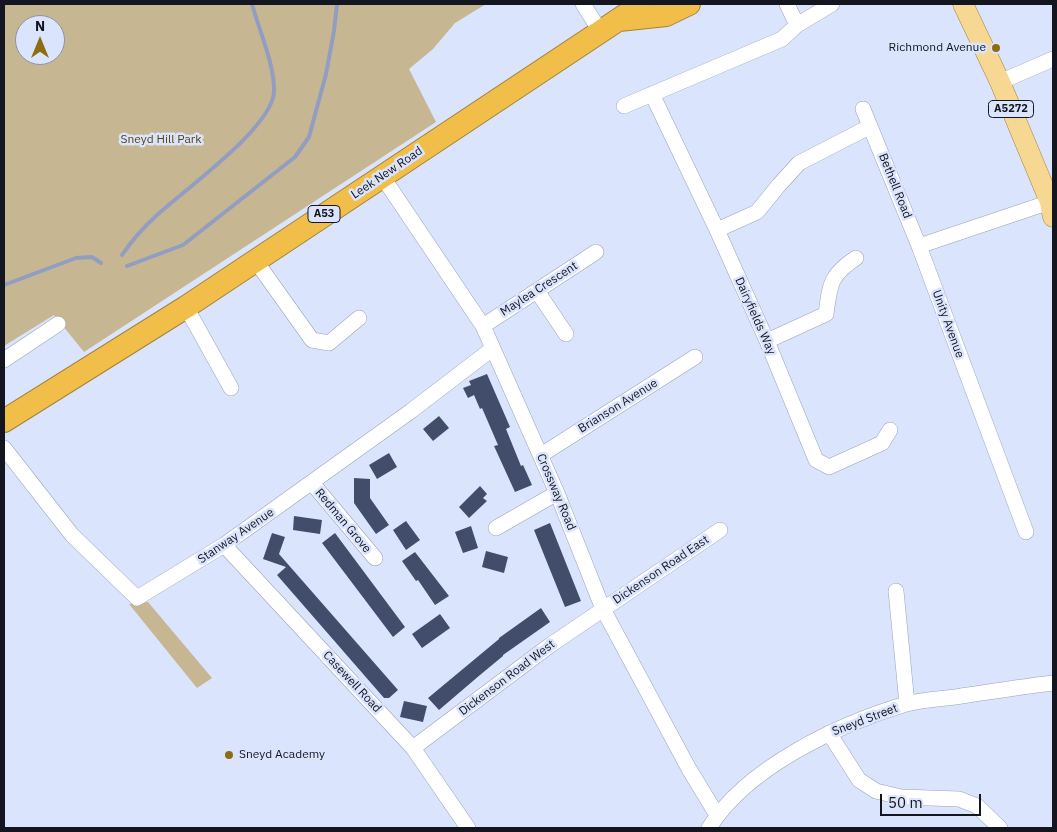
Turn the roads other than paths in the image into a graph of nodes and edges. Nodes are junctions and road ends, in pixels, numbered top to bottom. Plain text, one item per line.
1 (583, 4) edge
2 (642, 4) edge
3 (689, 4) edge
4 (787, 4) edge
5 (832, 4) edge
6 (963, 4) edge
7 (609, 26) junction
8 (797, 26) junction
9 (1053, 59) edge
10 (1000, 82) junction
11 (652, 94) junction
12 (624, 106) dead end
13 (863, 109) dead end
14 (870, 127) junction
15 (382, 176) junction
16 (1052, 209) edge
17 (717, 230) junction
18 (919, 246) junction
19 (596, 252) dead end
20 (856, 258) dead end
21 (254, 260) junction
22 (537, 291) junction
23 (186, 307) junction
24 (359, 318) dead end
25 (58, 324) dead end
26 (483, 326) junction
27 (566, 334) dead end
28 (767, 341) junction
29 (492, 349) junction
30 (696, 357) dead end
31 (4, 360) edge
32 (231, 388) dead end
33 (4, 421) edge
34 (890, 430) dead end
35 (4, 448) edge
36 (541, 455) junction
37 (312, 483) junction
38 (557, 493) junction
39 (496, 528) dead end
40 (720, 530) dead end
41 (1026, 532) dead end
42 (224, 545) junction
43 (375, 558) dead end
44 (896, 591) dead end
45 (603, 609) junction
46 (1053, 683) edge
47 (907, 704) junction
48 (829, 733) junction
49 (413, 748) junction
50 (713, 822) edge
51 (468, 828) edge
52 (1000, 828) edge

1 - 7 street
2 - 7 highway, Leek New Road / A53
3 - 7 highway
4 - 8 street
5 - 8 street
6 - 10 main road, A5272
7 - 15 highway, Leek New Road / A53
8 - 11 street
9 - 10 street
10 - 16 main road, A5272
11 - 12 street
11 - 17 street, Dairyfields Way
13 - 14 street, Bethell Road
14 - 17 street
14 - 18 street, Bethell Road
15 - 21 highway, Leek New Road / A53
15 - 26 street, Crossway Road
16 - 18 street
17 - 28 street, Dairyfields Way
18 - 41 street, Unity Avenue
19 - 22 street, Maylea Crescent
20 - 28 street
21 - 23 highway, Leek New Road / A53
21 - 24 street
22 - 26 street, Maylea Crescent
22 - 27 street
23 - 32 street
23 - 33 highway, Leek New Road / A53
25 - 31 street
26 - 29 street, Crossway Road
28 - 34 street, Dairyfields Way
29 - 36 street, Crossway Road
29 - 37 street, Stanway Avenue
30 - 36 street, Brianson Avenue
35 - 42 street, Stanway Avenue
36 - 38 street, Crossway Road
37 - 42 street, Stanway Avenue
37 - 43 street, Redman Grove
38 - 39 street
38 - 45 street, Crossway Road
40 - 45 street, Dickenson Road East
42 - 49 street, Casewell Road
44 - 47 street
45 - 49 street, Dickenson Road West
45 - 50 street, Crossway Road
46 - 47 street, Sneyd Street
47 - 48 street, Sneyd Street
48 - 50 street, Sneyd Street
48 - 52 street
49 - 51 street, Casewell Road

